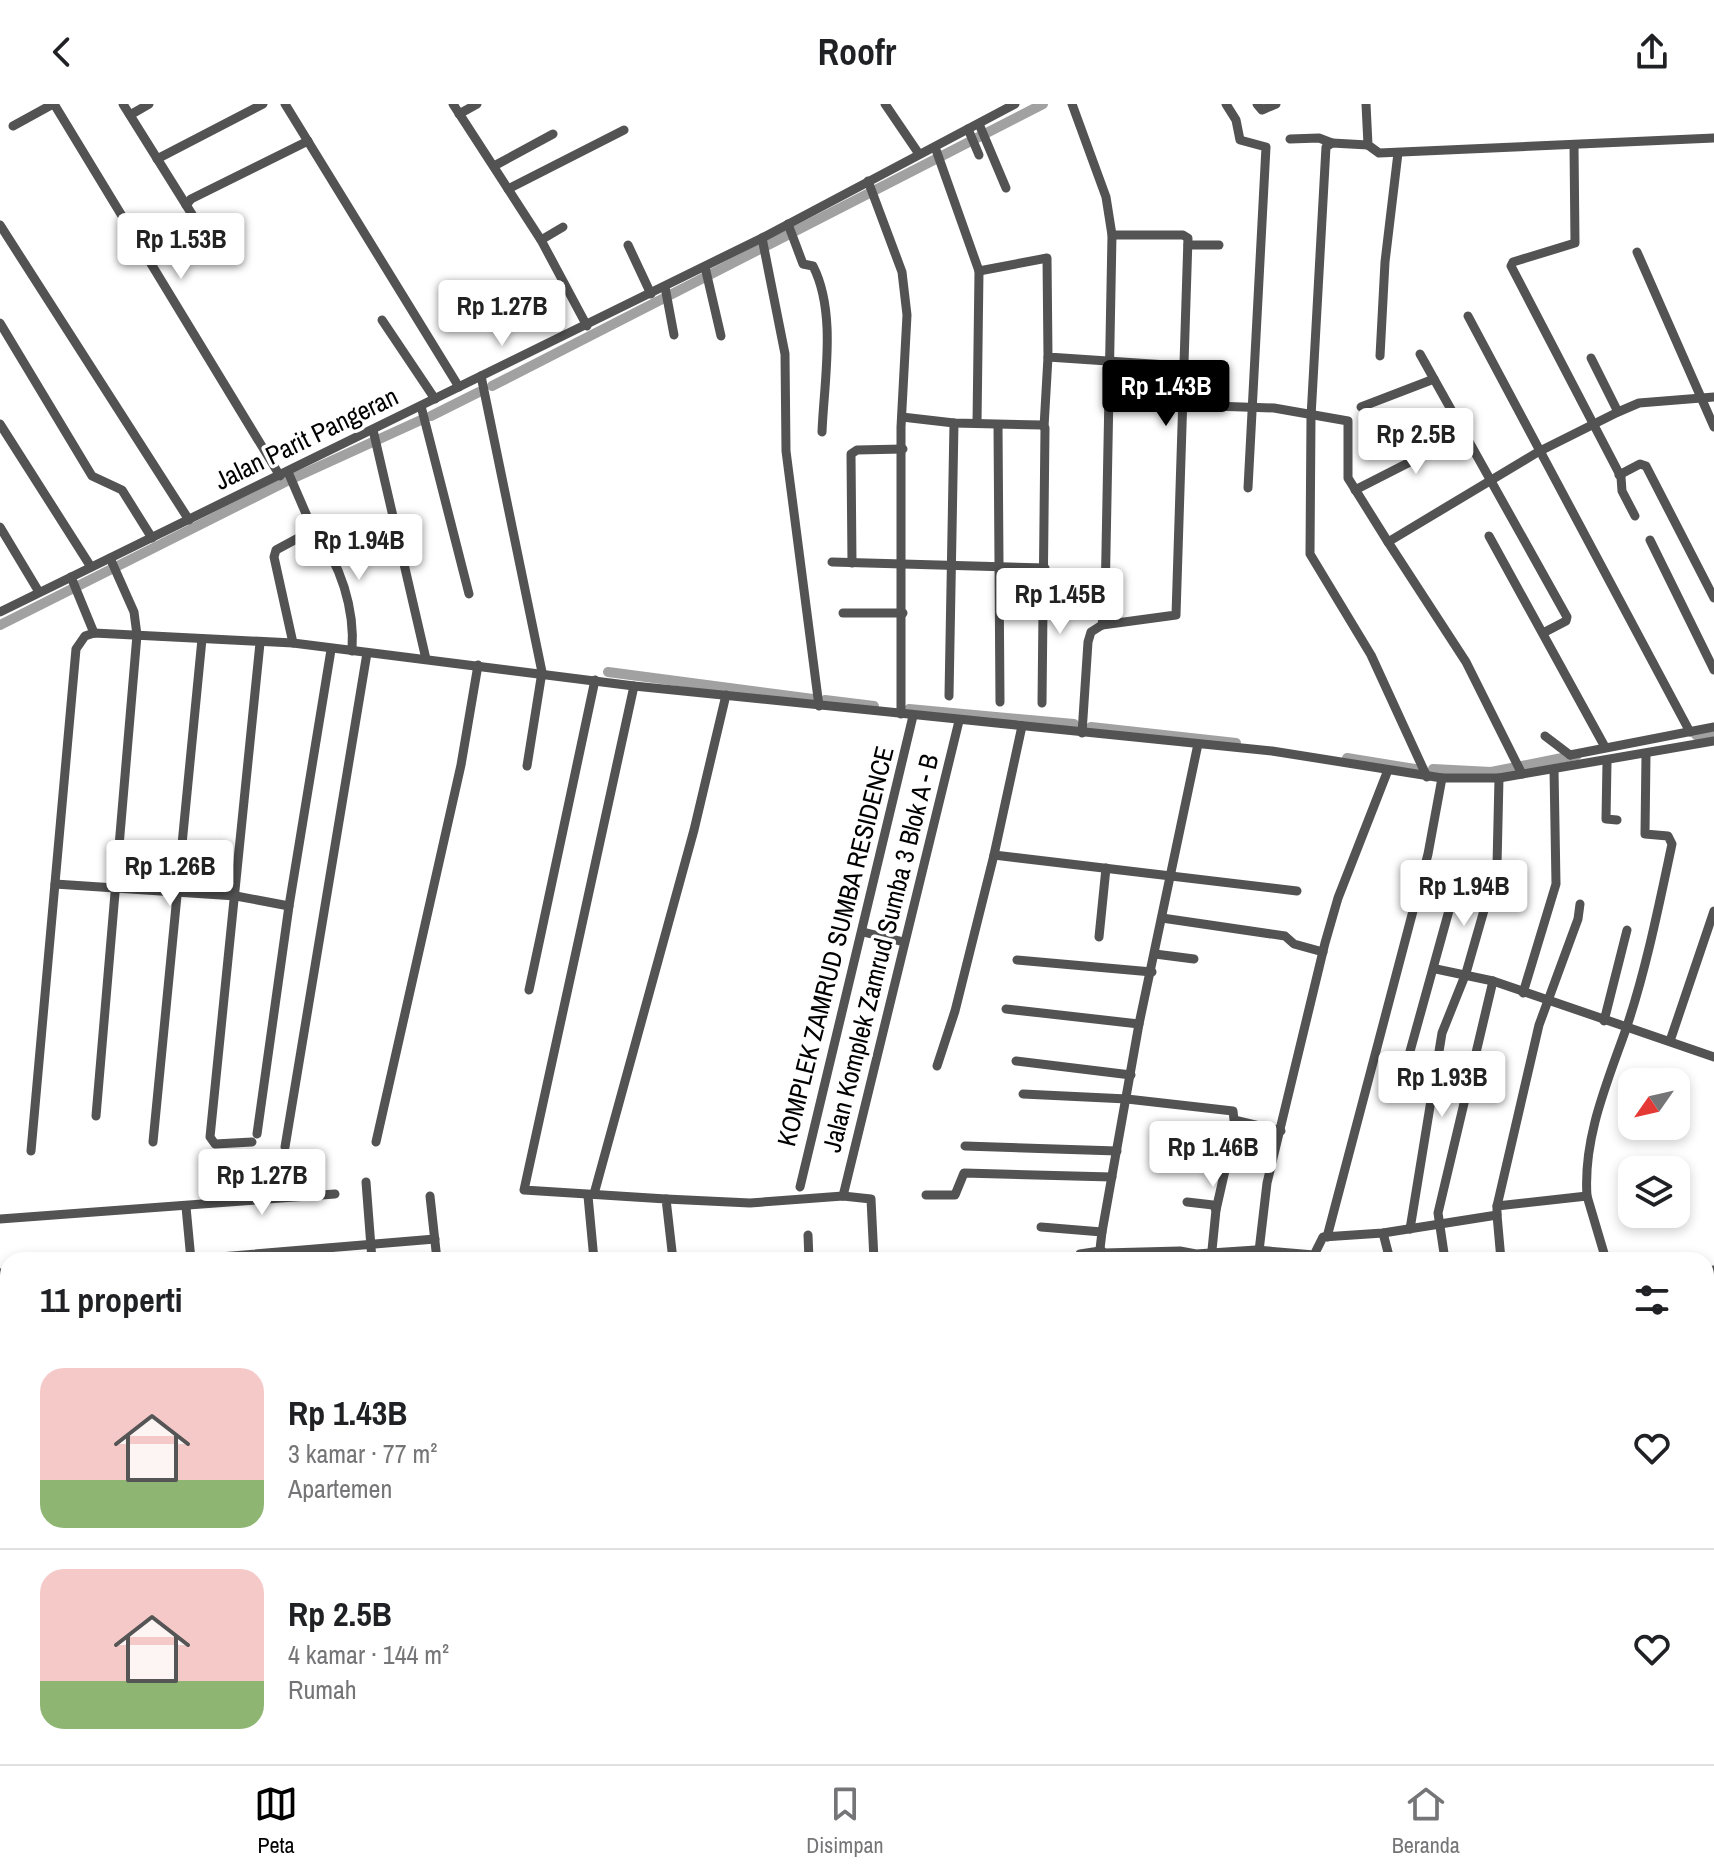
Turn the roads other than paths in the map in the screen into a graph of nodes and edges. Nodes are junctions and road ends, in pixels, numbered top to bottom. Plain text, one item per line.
1 (54, 104) edge
2 (123, 104) edge
3 (149, 104) edge
4 (263, 104) edge
5 (285, 104) edge
6 (453, 104) edge
7 (477, 104) edge
8 (885, 104) edge
9 (1015, 104) edge
10 (1072, 104) edge
11 (1226, 104) edge
12 (1257, 104) edge
13 (1276, 104) edge
14 (1366, 104) edge
15 (459, 114) junction
16 (130, 115) junction
17 (979, 124) junction
18 (13, 126) dead end
19 (624, 130) dead end
20 (553, 134) dead end
21 (1714, 138) edge
22 (1290, 139) dead end
23 (308, 141) junction
24 (1332, 143) junction
25 (1368, 145) junction
26 (1574, 145) junction
27 (936, 150) junction
28 (1398, 153) junction
29 (919, 154) junction
30 (157, 159) junction
31 (494, 166) junction
32 (1006, 188) dead end
33 (508, 189) junction
34 (870, 189) junction
35 (186, 205) junction
36 (198, 224) dead end
37 (788, 224) junction
38 (0, 225) edge
39 (563, 227) dead end
40 (1112, 235) junction
41 (762, 238) junction
42 (541, 240) junction
43 (628, 245) dead end
44 (1188, 245) junction
45 (1219, 245) dead end
46 (1637, 252) dead end
47 (705, 267) junction
48 (979, 271) junction
49 (666, 290) junction
50 (651, 294) junction
51 (1468, 316) dead end
52 (382, 320) dead end
53 (0, 323) edge
54 (587, 326) junction
55 (674, 335) dead end
56 (721, 336) dead end
57 (1420, 354) dead end
58 (1380, 356) dead end
59 (1048, 357) junction
60 (1591, 358) dead end
61 (1110, 361) junction
62 (1182, 366) junction
63 (481, 376) junction
64 (1434, 379) junction
65 (459, 387) junction
66 (1714, 397) edge
67 (435, 399) junction
68 (1701, 399) junction
69 (1183, 405) junction
70 (421, 406) junction
71 (1250, 407) junction
72 (1361, 407) dead end
73 (1618, 412) junction
74 (902, 417) junction
75 (1311, 417) junction
76 (954, 423) junction
77 (977, 423) junction
78 (1593, 423) junction
79 (0, 424) edge
80 (998, 425) junction
81 (1044, 427) junction
82 (1714, 427) edge
83 (822, 432) dead end
84 (1465, 434) junction
85 (375, 436) junction
86 (903, 449) junction
87 (1538, 452) junction
88 (1619, 475) junction
89 (288, 478) junction
90 (1493, 482) junction
91 (1248, 488) dead end
92 (1355, 490) junction
93 (1635, 516) dead end
94 (189, 520) junction
95 (0, 527) edge
96 (313, 530) junction
97 (1489, 536) dead end
98 (152, 538) junction
99 (1650, 540) dead end
100 (1388, 542) junction
101 (110, 558) junction
102 (832, 562) dead end
103 (852, 563) junction
104 (903, 564) junction
105 (950, 566) junction
106 (997, 566) junction
107 (91, 567) junction
108 (1045, 568) junction
109 (72, 580) junction
110 (39, 592) junction
111 (469, 594) dead end
112 (1714, 598) edge
113 (1105, 603) junction
114 (1044, 607) junction
115 (0, 612) edge
116 (843, 613) dead end
117 (903, 613) junction
118 (1102, 625) junction
119 (94, 633) junction
120 (1543, 633) junction
121 (137, 635) junction
122 (202, 639) junction
123 (260, 643) junction
124 (293, 643) junction
125 (331, 650) junction
126 (352, 651) junction
127 (367, 653) junction
128 (426, 659) junction
129 (478, 665) junction
130 (1714, 670) edge
131 (542, 672) junction
132 (595, 680) junction
133 (634, 686) junction
134 (726, 695) junction
135 (949, 696) dead end
136 (1000, 702) dead end
137 (1042, 703) dead end
138 (819, 706) junction
139 (901, 714) junction
140 (913, 716) junction
141 (959, 721) junction
142 (1022, 726) junction
143 (1714, 727) edge
144 (1686, 732) junction
145 (1082, 733) junction
146 (1545, 736) dead end
147 (1714, 741) edge
148 (1198, 744) junction
149 (1605, 747) junction
150 (1684, 747) junction
151 (1646, 755) junction
152 (1607, 762) junction
153 (1568, 763) junction
154 (527, 766) dead end
155 (1554, 769) junction
156 (1388, 770) junction
157 (1522, 774) junction
158 (1427, 777) junction
159 (1442, 778) junction
160 (1499, 778) junction
161 (1617, 820) dead end
162 (994, 855) junction
163 (1106, 868) junction
164 (1171, 874) junction
165 (1458, 878) dead end
166 (55, 884) junction
167 (115, 888) junction
168 (1297, 891) dead end
169 (177, 892) junction
170 (236, 896) junction
171 (1580, 904) dead end
172 (289, 906) junction
173 (1714, 911) edge
174 (1162, 918) junction
175 (1627, 930) dead end
176 (863, 932) junction
177 (1099, 937) dead end
178 (904, 942) junction
179 (1323, 952) junction
180 (1155, 954) junction
181 (1194, 959) dead end
182 (1017, 960) dead end
183 (1436, 969) junction
184 (1152, 972) junction
185 (1466, 973) junction
186 (1493, 981) junction
187 (529, 990) dead end
188 (1523, 993) junction
189 (1545, 1002) junction
190 (1006, 1009) dead end
191 (1604, 1021) junction
192 (1139, 1024) junction
193 (1627, 1027) junction
194 (1670, 1041) junction
195 (1714, 1057) edge
196 (1016, 1061) dead end
197 (937, 1066) dead end
198 (1404, 1073) dead end
199 (1131, 1075) junction
200 (1023, 1094) dead end
201 (1127, 1099) junction
202 (96, 1116) dead end
203 (1281, 1131) junction
204 (153, 1142) dead end
205 (376, 1142) dead end
206 (965, 1146) dead end
207 (285, 1147) dead end
208 (31, 1151) dead end
209 (1117, 1151) junction
210 (1226, 1166) dead end
211 (1112, 1177) junction
212 (366, 1182) dead end
213 (800, 1187) dead end
214 (335, 1194) dead end
215 (591, 1195) junction
216 (926, 1195) dead end
217 (430, 1196) dead end
218 (843, 1196) junction
219 (1587, 1196) junction
220 (666, 1199) junction
221 (1187, 1202) dead end
222 (186, 1207) junction
223 (1216, 1210) junction
224 (1497, 1210) junction
225 (0, 1219) edge
226 (1438, 1224) junction
227 (1041, 1227) dead end
228 (1410, 1229) junction
229 (1102, 1232) junction
230 (1383, 1233) junction
231 (808, 1235) dead end
232 (1327, 1237) junction
233 (435, 1239) junction
234 (371, 1242) junction
235 (1100, 1251) junction
236 (190, 1252) edge
237 (271, 1252) edge
238 (372, 1252) edge
239 (436, 1252) edge
240 (594, 1252) edge
241 (672, 1252) edge
242 (809, 1252) edge
243 (874, 1252) edge
244 (1093, 1252) edge
245 (1109, 1252) edge
246 (1211, 1252) edge
247 (1257, 1252) edge
248 (1318, 1252) edge
249 (1388, 1252) edge
250 (1443, 1252) edge
251 (1500, 1252) edge
252 (1604, 1252) edge

1 - 18 street
1 - 89 street
2 - 16 street
3 - 16 street
4 - 30 street
5 - 23 street
6 - 15 street
7 - 15 street
8 - 29 street
9 - 17 street, Jalan Parit Pangeran
10 - 40 street
11 - 71 street
12 - 13 street
14 - 25 street
15 - 31 street
16 - 30 street
17 - 27 street, Jalan Parit Pangeran
17 - 32 street
19 - 33 street
20 - 31 street
21 - 26 street
22 - 24 street
23 - 35 street
23 - 65 street
24 - 25 street
24 - 75 street
25 - 28 street
26 - 28 street
26 - 78 street
27 - 29 street, Jalan Parit Pangeran
27 - 48 street
28 - 58 street
29 - 34 street, Jalan Parit Pangeran
30 - 35 street
31 - 33 street
33 - 42 street
34 - 37 street, Jalan Parit Pangeran
34 - 74 street
35 - 36 street
37 - 41 street, Jalan Parit Pangeran
37 - 83 street
38 - 94 street
39 - 42 street
40 - 44 street
40 - 61 street
41 - 47 street, Jalan Parit Pangeran
41 - 138 street
42 - 54 street
43 - 50 street
44 - 45 street
44 - 62 street
46 - 68 street
47 - 49 street, Jalan Parit Pangeran
47 - 56 street
48 - 59 street
48 - 77 street
49 - 50 street, Jalan Parit Pangeran
49 - 55 street
50 - 54 street, Jalan Parit Pangeran
51 - 87 street
52 - 67 street
53 - 98 street
54 - 63 street, Jalan Parit Pangeran
57 - 64 street
59 - 61 street
59 - 81 street
60 - 73 street
61 - 62 street
61 - 113 street
62 - 69 street
63 - 65 street, Jalan Parit Pangeran
63 - 131 street
64 - 72 street
64 - 84 street
65 - 67 street, Jalan Parit Pangeran
66 - 68 street
67 - 70 street, Jalan Parit Pangeran
68 - 73 street
68 - 82 street
69 - 71 street
69 - 118 street
70 - 85 street, Jalan Parit Pangeran
70 - 111 street
71 - 75 street
71 - 91 street
73 - 78 street
74 - 76 street
74 - 86 street
75 - 92 street
75 - 158 street
76 - 77 street
76 - 105 street
77 - 80 street
78 - 87 street
78 - 88 street
79 - 107 street
80 - 81 street
80 - 106 street
81 - 108 street
84 - 90 street
84 - 92 street
85 - 89 street, Jalan Parit Pangeran
85 - 128 street
86 - 103 street
86 - 104 street
87 - 90 street
87 - 144 street
88 - 93 street
88 - 112 street
89 - 94 street, Jalan Parit Pangeran
89 - 96 street
90 - 100 street
90 - 120 street
92 - 100 street
94 - 98 street, Jalan Parit Pangeran
95 - 110 street
96 - 124 street
96 - 126 street
97 - 120 street
98 - 101 street, Jalan Parit Pangeran
99 - 130 street
100 - 157 street
101 - 107 street, Jalan Parit Pangeran
101 - 121 street
102 - 103 street
103 - 104 street
104 - 105 street
104 - 117 street
105 - 106 street
105 - 135 street
106 - 108 street
106 - 136 street
107 - 109 street, Jalan Parit Pangeran
108 - 114 street
109 - 110 street, Jalan Parit Pangeran
109 - 119 street
110 - 115 street, Jalan Parit Pangeran
113 - 114 street
113 - 118 street
114 - 137 street
116 - 117 street
117 - 139 street
118 - 145 street
119 - 121 street
119 - 166 street
120 - 149 street
121 - 122 street
121 - 167 street
122 - 123 street
122 - 169 street
123 - 124 street
123 - 170 street
124 - 125 street
125 - 126 street
125 - 172 street
126 - 127 street
127 - 128 street
127 - 207 street
128 - 129 street
129 - 131 street
129 - 205 street
131 - 132 street
131 - 154 street
132 - 133 street
132 - 187 street
133 - 134 street
133 - 215 street
134 - 138 street
134 - 215 street
138 - 139 street
139 - 140 street
140 - 141 street
140 - 176 street, KOMPLEK ZAMRUD SUMBA RESIDENCE
141 - 142 street
141 - 178 street, Jalan Komplek Zamrud Sumba 3 Blok A - B
142 - 145 street
142 - 162 street
143 - 144 street
144 - 149 street
144 - 150 street
145 - 148 street
146 - 153 street
147 - 150 street
148 - 156 street
148 - 164 street
149 - 153 street
150 - 151 street
151 - 152 street
151 - 193 street
152 - 153 street
152 - 161 street
153 - 155 street
155 - 157 street
155 - 188 street
156 - 158 street
156 - 179 street
157 - 160 street
158 - 159 street
159 - 160 street
159 - 232 street
160 - 185 street
162 - 163 street
162 - 197 street
163 - 164 street
163 - 177 street
164 - 168 street
164 - 174 street
165 - 183 street
166 - 167 street
166 - 208 street
167 - 169 street
167 - 202 street
169 - 170 street
169 - 204 street
170 - 172 street
170 - 172 street
171 - 189 street
173 - 194 street
174 - 179 street
174 - 180 street
175 - 191 street
176 - 178 street
176 - 213 street, KOMPLEK ZAMRUD SUMBA RESIDENCE
178 - 218 street, Jalan Komplek Zamrud Sumba 3 Blok A - B
179 - 203 street
180 - 181 street
180 - 184 street
182 - 184 street
183 - 185 street
183 - 198 street
184 - 192 street
185 - 186 street
185 - 228 street
186 - 188 street
186 - 226 street
188 - 189 street
189 - 191 street
189 - 224 street
190 - 192 street
191 - 193 street
192 - 199 street
193 - 194 street
193 - 219 street
194 - 195 street
196 - 199 street
199 - 201 street
200 - 201 street
201 - 203 street
201 - 209 street
203 - 247 street
206 - 209 street
209 - 211 street
210 - 223 street
211 - 216 street
211 - 229 street
212 - 234 street
214 - 222 street
215 - 220 street
215 - 240 street
217 - 233 street
218 - 220 street
218 - 243 street
219 - 224 street
219 - 252 street
220 - 241 street
221 - 223 street
222 - 225 street
222 - 236 street
223 - 246 street
224 - 226 street
224 - 251 street
226 - 228 street
226 - 250 street
227 - 229 street
228 - 230 street
229 - 235 street
230 - 232 street
230 - 249 street
231 - 242 street
232 - 248 street
233 - 234 street
233 - 239 street
234 - 237 street
234 - 238 street
235 - 244 street
235 - 245 street

